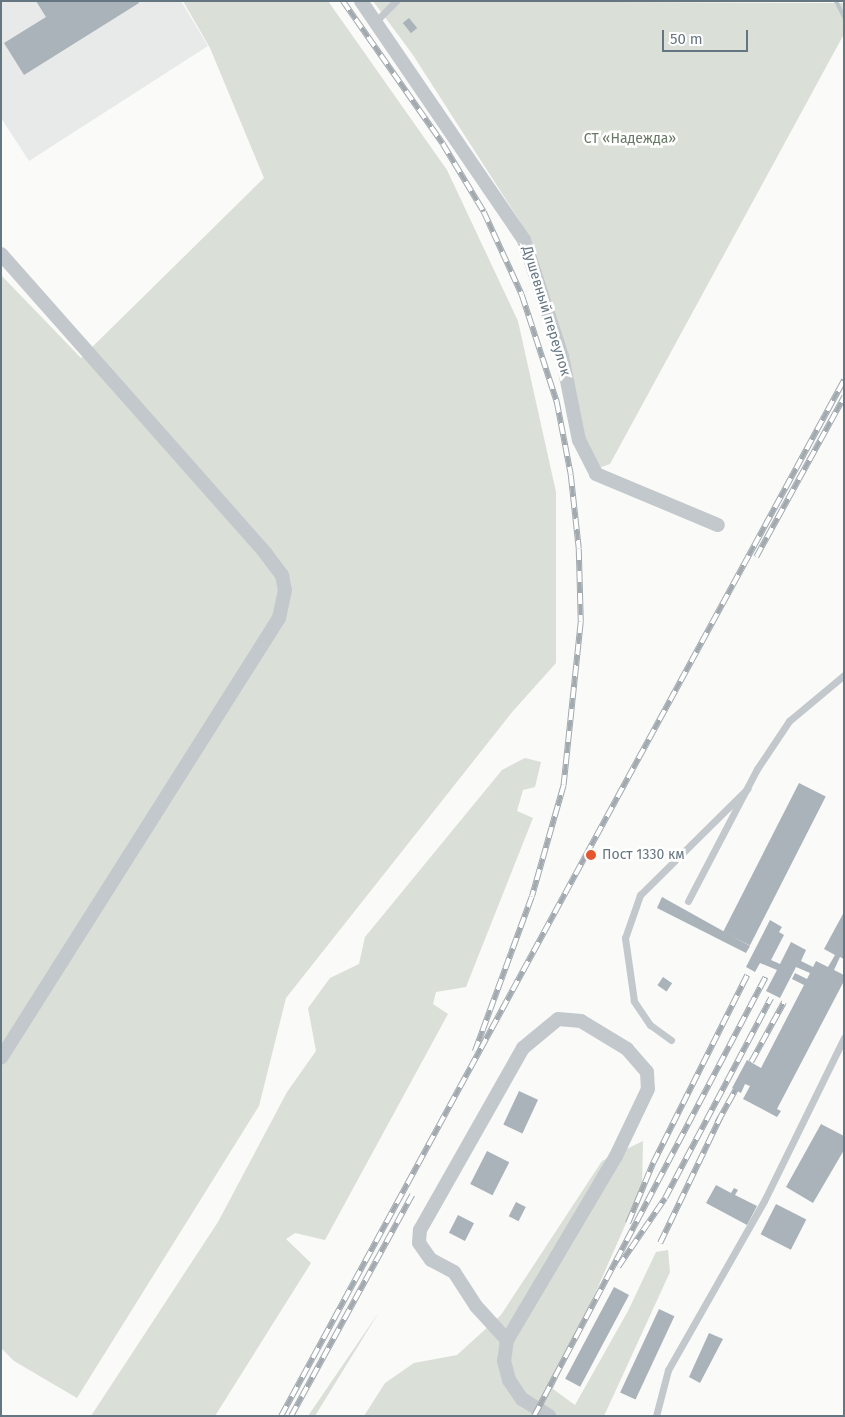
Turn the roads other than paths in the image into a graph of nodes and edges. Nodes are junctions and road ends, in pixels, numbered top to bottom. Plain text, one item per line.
1 (361, 1) edge
2 (396, 1) edge
3 (375, 22) junction
4 (1, 254) edge
5 (718, 524) dead end
6 (844, 675) edge
7 (747, 789) junction
8 (688, 901) dead end
9 (844, 1038) edge
10 (670, 1040) dead end
11 (1, 1058) edge
12 (507, 1340) junction
13 (549, 1416) edge
14 (656, 1416) edge

1 - 3 street, Душевный переулок
2 - 3 lane
3 - 5 street, Душевный переулок
4 - 11 street
6 - 7 lane
7 - 8 lane
7 - 10 lane
9 - 14 lane
12 - 12 street
12 - 13 street

